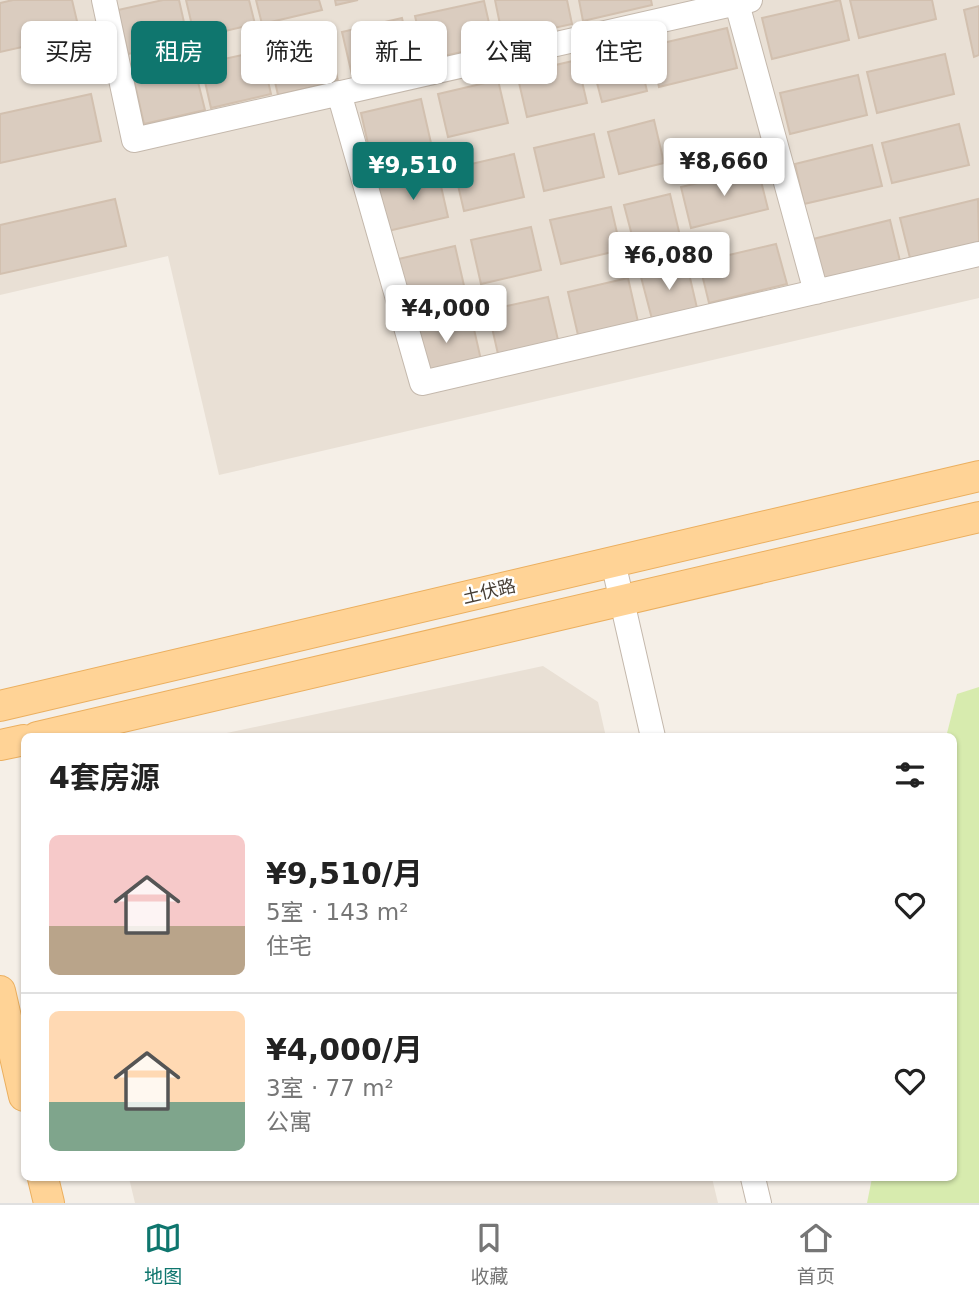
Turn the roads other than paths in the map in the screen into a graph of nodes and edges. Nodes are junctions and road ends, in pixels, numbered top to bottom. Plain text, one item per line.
1 (104, 0) edge
2 (741, 1) edge
3 (339, 93) junction
4 (979, 254) edge
5 (816, 292) junction
6 (979, 476) edge
7 (979, 517) edge
8 (613, 562) junction
9 (622, 601) junction
10 (0, 706) edge
11 (54, 733) edge
12 (652, 733) edge
13 (21, 741) edge
14 (0, 745) edge
15 (0, 991) edge
16 (21, 1083) edge
17 (44, 1181) edge
18 (754, 1181) edge
19 (49, 1203) edge
20 (759, 1203) edge

1 - 3 street
2 - 3 street
2 - 5 street
3 - 5 street
4 - 5 street
6 - 8 main road, 土伏路
7 - 9 main road
8 - 9 street
8 - 10 main road, 土伏路
9 - 11 main road
9 - 12 street
13 - 14 main road
15 - 16 main road
17 - 19 main road
18 - 20 street

